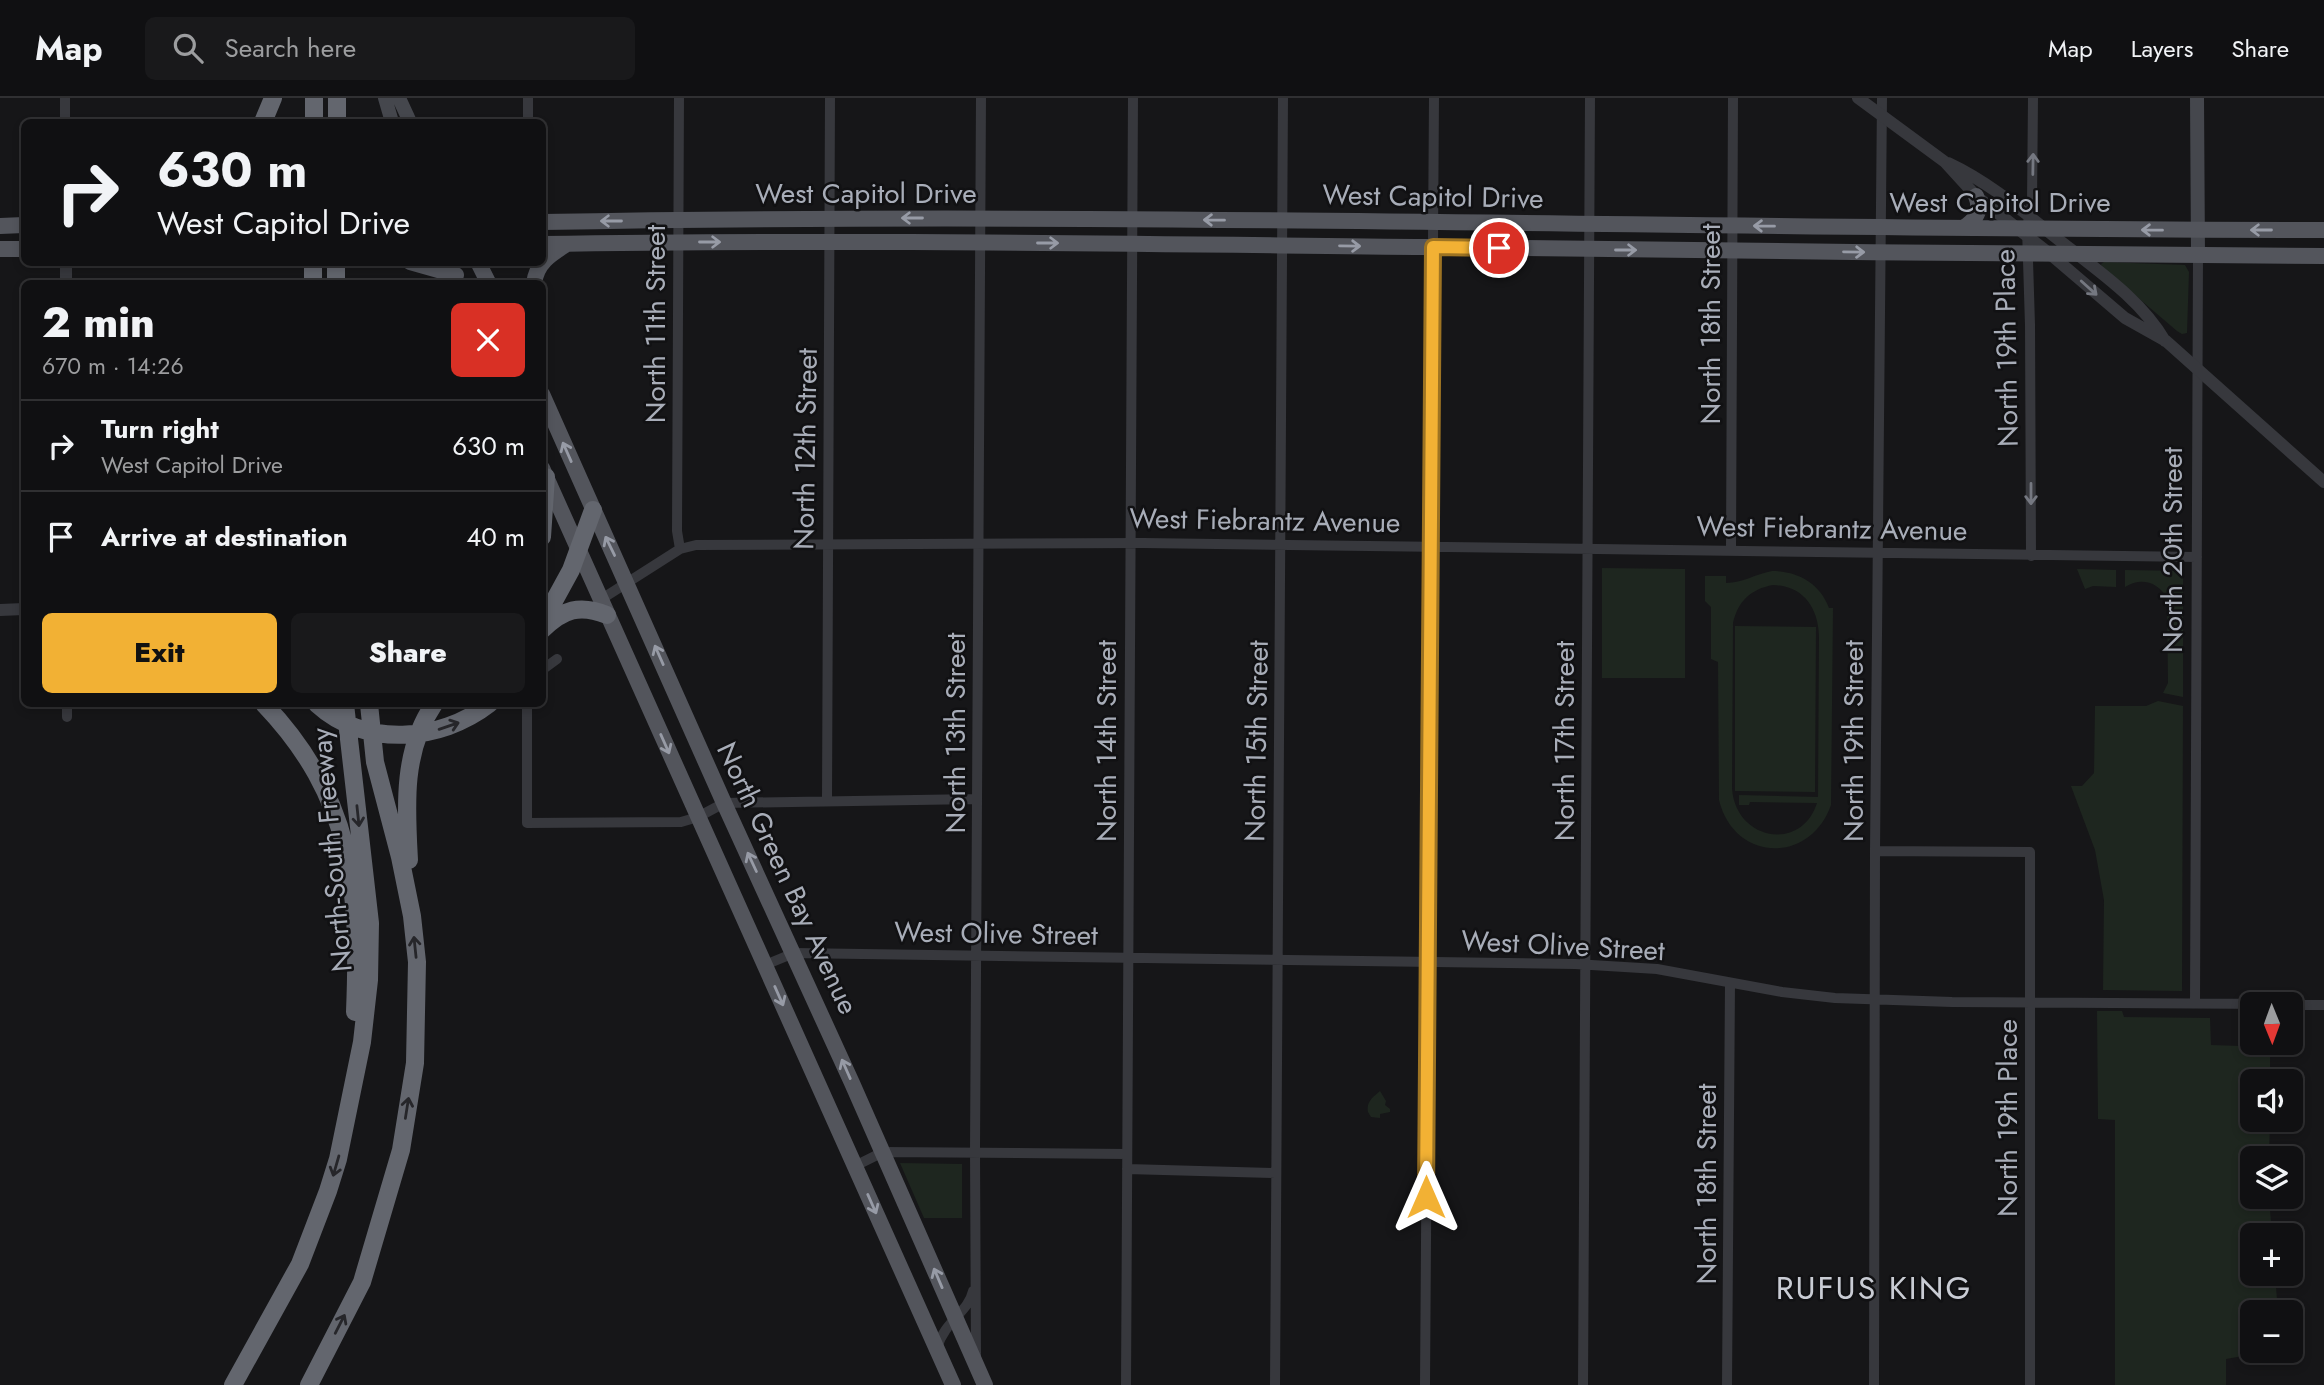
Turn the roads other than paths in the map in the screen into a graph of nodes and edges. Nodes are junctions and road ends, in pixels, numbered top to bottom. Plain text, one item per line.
1 (65, 98) edge
2 (273, 98) edge
3 (314, 98) edge
4 (337, 98) edge
5 (385, 98) edge
6 (399, 98) edge
7 (528, 98) edge
8 (679, 98) edge
9 (830, 98) edge
10 (981, 98) edge
11 (1133, 98) edge
12 (1283, 98) edge
13 (1434, 98) edge
14 (1590, 98) edge
15 (1734, 98) edge
16 (1858, 98) edge
17 (1882, 98) edge
18 (2033, 98) edge
19 (2197, 98) edge
20 (1882, 114) junction
21 (65, 119) edge
22 (264, 119) edge
23 (314, 119) edge
24 (337, 119) edge
25 (391, 119) edge
26 (409, 119) edge
27 (528, 119) edge
28 (1945, 162) junction
29 (1976, 196) junction
30 (830, 218) junction
31 (0, 219) edge
32 (981, 219) junction
33 (1133, 219) junction
34 (678, 220) junction
35 (1282, 221) junction
36 (546, 222) edge
37 (1433, 223) junction
38 (21, 224) edge
39 (1588, 224) junction
40 (21, 225) edge
41 (0, 226) edge
42 (1733, 226) junction
43 (2025, 227) junction
44 (1881, 228) junction
45 (1963, 228) junction
46 (2045, 229) junction
47 (2198, 230) junction
48 (2324, 230) edge
49 (830, 241) junction
50 (678, 242) junction
51 (980, 242) junction
52 (568, 243) junction
53 (1133, 243) junction
54 (546, 244) edge
55 (1282, 245) junction
56 (1433, 247) junction
57 (21, 248) edge
58 (0, 249) edge
59 (1588, 249) junction
60 (1733, 250) junction
61 (1881, 253) junction
62 (2028, 254) junction
63 (2050, 254) junction
64 (2076, 254) junction
65 (2198, 255) junction
66 (2324, 256) edge
67 (546, 260) edge
68 (425, 266) edge
69 (455, 274) edge
70 (2166, 341) junction
71 (2198, 371) junction
72 (546, 403) edge
73 (546, 478) edge
74 (2324, 482) edge
75 (593, 510) junction
76 (979, 542) junction
77 (827, 543) junction
78 (1130, 543) junction
79 (1280, 545) junction
80 (1431, 546) junction
81 (680, 549) junction
82 (1588, 549) junction
83 (1731, 550) junction
84 (1878, 553) junction
85 (576, 554) junction
86 (2031, 556) junction
87 (2197, 557) junction
88 (628, 583) junction
89 (546, 596) edge
90 (603, 608) junction
91 (0, 610) edge
92 (21, 610) edge
93 (546, 615) edge
94 (546, 627) edge
95 (557, 659) dead end
96 (546, 667) edge
97 (67, 707) edge
98 (267, 707) edge
99 (321, 707) edge
100 (345, 707) edge
101 (369, 707) edge
102 (432, 707) edge
103 (484, 707) edge
104 (527, 707) edge
105 (67, 718) dead end
106 (977, 799) junction
107 (827, 800) junction
108 (724, 803) junction
109 (698, 817) junction
110 (1875, 851) junction
111 (412, 916) junction
112 (794, 953) junction
113 (976, 955) junction
114 (1128, 958) junction
115 (1277, 960) junction
116 (1427, 962) junction
117 (1586, 964) junction
118 (765, 965) junction
119 (1730, 983) junction
120 (1875, 1000) junction
121 (2030, 1003) junction
122 (2195, 1003) junction
123 (2240, 1004) edge
124 (2303, 1005) edge
125 (2324, 1005) edge
126 (352, 1100) junction
127 (975, 1151) junction
128 (883, 1152) junction
129 (1127, 1154) junction
130 (855, 1166) junction
131 (1126, 1169) junction
132 (1275, 1173) junction
133 (975, 1281) junction
134 (954, 1317) junction
135 (937, 1348) junction
136 (976, 1368) junction
137 (233, 1385) edge
138 (309, 1385) edge
139 (953, 1385) edge
140 (985, 1385) edge
141 (1126, 1385) edge
142 (1275, 1385) edge
143 (1425, 1385) edge
144 (1583, 1385) edge
145 (1727, 1385) edge
146 (1874, 1385) edge
147 (2030, 1385) edge

1 - 21 street
2 - 22 highway
3 - 23 highway
4 - 24 highway
5 - 25 main road
6 - 26 main road
7 - 27 street
8 - 34 street, North 11th Street
9 - 30 street, North 12th Street
10 - 32 street, North 13th Street
11 - 33 street, North 14th Street
12 - 35 street, North 15th Street
13 - 37 street
14 - 39 street, North 17th Street
15 - 42 street, North 18th Street
16 - 20 street
17 - 20 street, North 19th Street
43 -> 18 street, North 19th Place
19 - 47 main road, North 20th Street
20 - 28 street
20 - 44 street, North 19th Street
28 - 29 street
28 - 43 street
29 - 43 street
29 - 45 main road
32 -> 30 main road, West Capitol Drive
30 - 34 main road, West Capitol Drive
30 - 49 street, North 12th Street
31 - 38 main road
32 - 33 main road, West Capitol Drive
32 - 51 street, North 13th Street
35 -> 33 main road, West Capitol Drive
33 - 53 street, North 14th Street
34 -> 36 main road, West Capitol Drive
34 - 50 street, North 11th Street
35 - 37 main road, West Capitol Drive
35 - 55 street, North 15th Street
37 - 39 main road, West Capitol Drive
37 - 56 street
39 - 42 main road, West Capitol Drive
39 - 59 street, North 17th Street
40 - 41 main road
44 -> 42 main road, West Capitol Drive
42 - 60 street, North 18th Street
43 - 45 main road, West Capitol Drive
43 - 46 main road, West Capitol Drive
43 - 62 street, North 19th Place
43 - 63 street
44 - 45 main road, West Capitol Drive
44 - 61 street, North 19th Street
47 -> 46 main road, West Capitol Drive
46 - 64 street
48 -> 47 main road, West Capitol Drive
47 - 65 main road, North 20th Street
50 -> 49 main road, West Capitol Drive
49 - 51 main road, West Capitol Drive
49 - 77 street, North 12th Street
50 - 52 main road, West Capitol Drive
50 - 81 street, North 11th Street
51 -> 53 main road, West Capitol Drive
51 - 76 street, North 13th Street
52 - 54 main road, West Capitol Drive
52 - 67 main road
53 - 55 main road, West Capitol Drive
53 - 78 street, North 14th Street
55 -> 56 main road, West Capitol Drive
55 - 79 street, North 15th Street
56 - 59 main road, West Capitol Drive
56 - 80 street
57 - 58 main road
59 -> 60 main road, West Capitol Drive
59 - 82 street, North 17th Street
60 -> 61 main road, West Capitol Drive
60 - 83 street, North 18th Street
61 - 62 main road, West Capitol Drive
61 - 84 street, North 19th Street
62 - 63 main road, West Capitol Drive
62 -> 86 street, North 19th Place
63 - 64 main road, West Capitol Drive
63 -> 70 street
64 - 65 main road, West Capitol Drive
64 - 70 street
65 - 66 main road, West Capitol Drive
65 - 71 street, North 20th Street
68 - 69 main road
70 - 71 street
71 - 74 street
71 - 87 street, North 20th Street
75 -> 72 main road, North Green Bay Avenue
73 - 85 main road, North Green Bay Avenue
75 - 85 highway
88 -> 75 main road, North Green Bay Avenue
76 - 77 street, West Fiebrantz Avenue
76 - 78 street, West Fiebrantz Avenue
76 - 106 street, North 13th Street
77 - 81 street, West Fiebrantz Avenue
77 - 107 street, North 12th Street
78 - 79 street, West Fiebrantz Avenue
78 - 114 street, North 14th Street
79 - 80 street, West Fiebrantz Avenue
79 - 115 street, North 15th Street
80 - 82 street, West Fiebrantz Avenue
80 - 116 street
81 - 88 street, West Fiebrantz Avenue
82 - 83 street, West Fiebrantz Avenue
82 - 117 street, North 17th Street
83 - 84 street, West Fiebrantz Avenue
84 - 86 street, West Fiebrantz Avenue
84 - 110 street, North 19th Street
85 - 89 highway
85 - 90 main road, North Green Bay Avenue
85 - 93 highway
86 - 87 street, West Fiebrantz Avenue
87 - 122 street, North 20th Street
88 - 90 street, West Fiebrantz Avenue
108 -> 88 main road, North Green Bay Avenue
90 - 94 highway
90 -> 109 main road, North Green Bay Avenue
91 - 92 street
95 - 96 street
97 - 105 street
98 - 126 highway
99 -> 103 highway
100 -> 126 highway, North-South Freeway
101 - 111 highway, North-South Freeway
102 - 111 highway
104 - 109 street
106 - 107 street
106 - 113 street, North 13th Street
107 - 108 street
108 - 109 street
112 -> 108 main road, North Green Bay Avenue
109 - 118 main road, North Green Bay Avenue
110 - 120 street, North 19th Street
110 - 121 street, North 19th Place
138 -> 111 highway, North-South Freeway
112 - 113 street, West Olive Street
112 - 118 street, West Olive Street
128 -> 112 main road, North Green Bay Avenue
113 - 114 street, West Olive Street
113 - 127 street, North 13th Street
114 - 115 street, West Olive Street
114 - 129 street, North 14th Street
115 - 116 street, West Olive Street
115 - 132 street, North 15th Street
116 - 117 street, West Olive Street
116 - 143 street
117 - 119 street, West Olive Street
117 - 144 street, North 17th Street
118 -> 130 main road, North Green Bay Avenue
119 - 120 street, West Olive Street
119 - 145 street, North 18th Street
120 - 121 street, West Olive Street
120 - 146 street, North 19th Street
121 - 122 street, West Olive Street
121 - 147 street, North 19th Place
122 - 123 street, West Olive Street
124 - 125 street
126 -> 137 highway, North-South Freeway
127 - 128 street
127 - 129 street
127 - 133 street, North 13th Street
128 - 130 street
134 -> 128 main road, North Green Bay Avenue
129 - 131 street, North 14th Street
130 -> 135 main road, North Green Bay Avenue
131 - 132 street
131 - 141 street, North 14th Street
132 - 142 street, North 15th Street
133 - 134 street
133 - 136 street, North 13th Street
134 - 135 street
134 - 136 main road, North Green Bay Avenue
135 - 139 main road, North Green Bay Avenue
136 - 140 main road, North Green Bay Avenue

